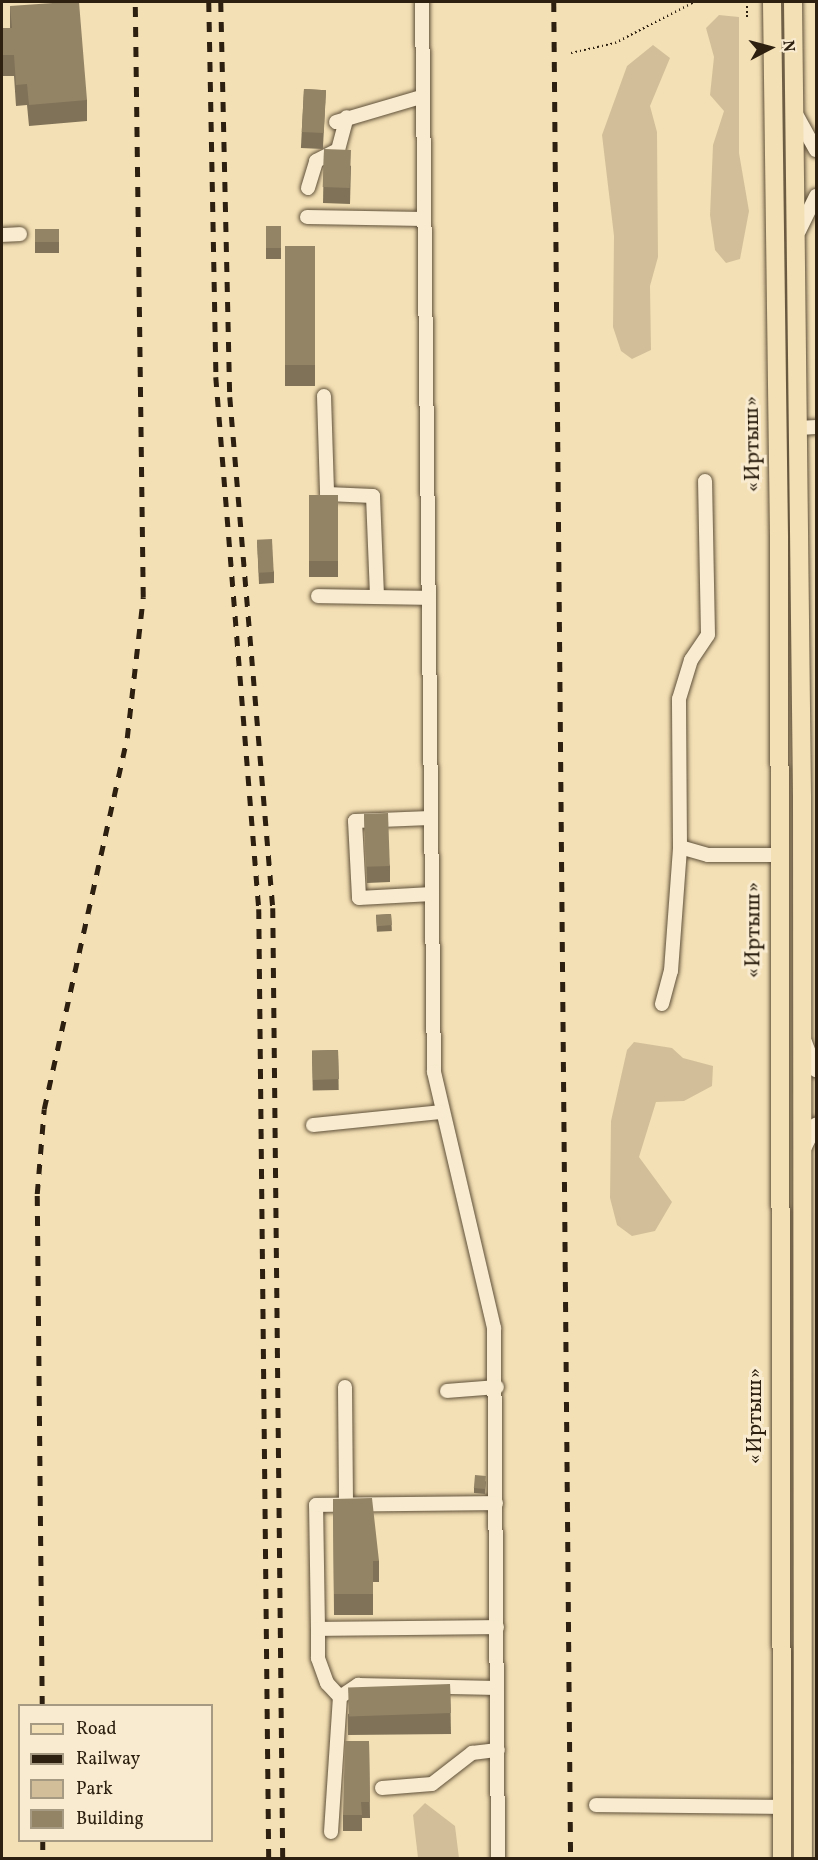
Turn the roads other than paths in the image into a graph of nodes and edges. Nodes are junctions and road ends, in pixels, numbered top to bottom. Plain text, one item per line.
1 (422, 2) edge
2 (771, 2) edge
3 (793, 2) edge
4 (421, 97) junction
5 (795, 112) junction
6 (816, 150) edge
7 (308, 188) dead end
8 (816, 196) edge
9 (307, 217) dead end
10 (424, 219) junction
11 (20, 234) dead end
12 (2, 235) edge
13 (797, 236) junction
14 (324, 396) dead end
15 (808, 428) edge
16 (705, 481) dead end
17 (318, 596) dead end
18 (377, 597) junction
19 (429, 598) junction
20 (430, 818) junction
21 (680, 847) junction
22 (777, 855) junction
23 (432, 894) junction
24 (662, 1004) dead end
25 (801, 1033) junction
26 (816, 1070) edge
27 (440, 1112) junction
28 (816, 1124) edge
29 (313, 1125) dead end
30 (801, 1167) junction
31 (345, 1387) dead end
32 (497, 1387) junction
33 (447, 1391) dead end
34 (496, 1503) junction
35 (346, 1504) junction
36 (497, 1627) junction
37 (318, 1629) junction
38 (497, 1688) junction
39 (340, 1697) junction
40 (498, 1750) junction
41 (382, 1788) dead end
42 (596, 1805) dead end
43 (782, 1807) junction
44 (331, 1832) dead end
45 (498, 1858) edge
46 (783, 1858) edge
47 (803, 1858) edge

1 - 4 street
2 - 22 main road, «Иртыш»
3 - 5 main road, «Иртыш»
4 - 7 street
4 - 10 street
5 - 6 street
5 - 13 main road, «Иртыш»
8 - 13 street
9 - 10 street
10 - 19 street
11 - 12 street
13 - 15 main road, «Иртыш»
14 - 18 street
15 - 25 main road, «Иртыш»
16 - 21 street
17 - 18 street
18 - 19 street
19 - 20 street
20 - 23 street
20 - 23 street
21 - 22 street
21 - 24 street
22 - 43 main road, «Иртыш»
23 - 27 street
25 - 26 street
25 - 30 main road, «Иртыш»
27 - 29 street
27 - 32 street
28 - 30 street
30 - 47 main road, «Иртыш»
31 - 35 street
32 - 33 street
32 - 34 street
34 - 35 street
34 - 36 street
35 - 37 street
36 - 37 street
36 - 38 street
37 - 39 street
38 - 39 street
38 - 40 street
39 - 44 street
40 - 41 street
40 - 45 street
42 - 43 street
43 - 46 main road, «Иртыш»

